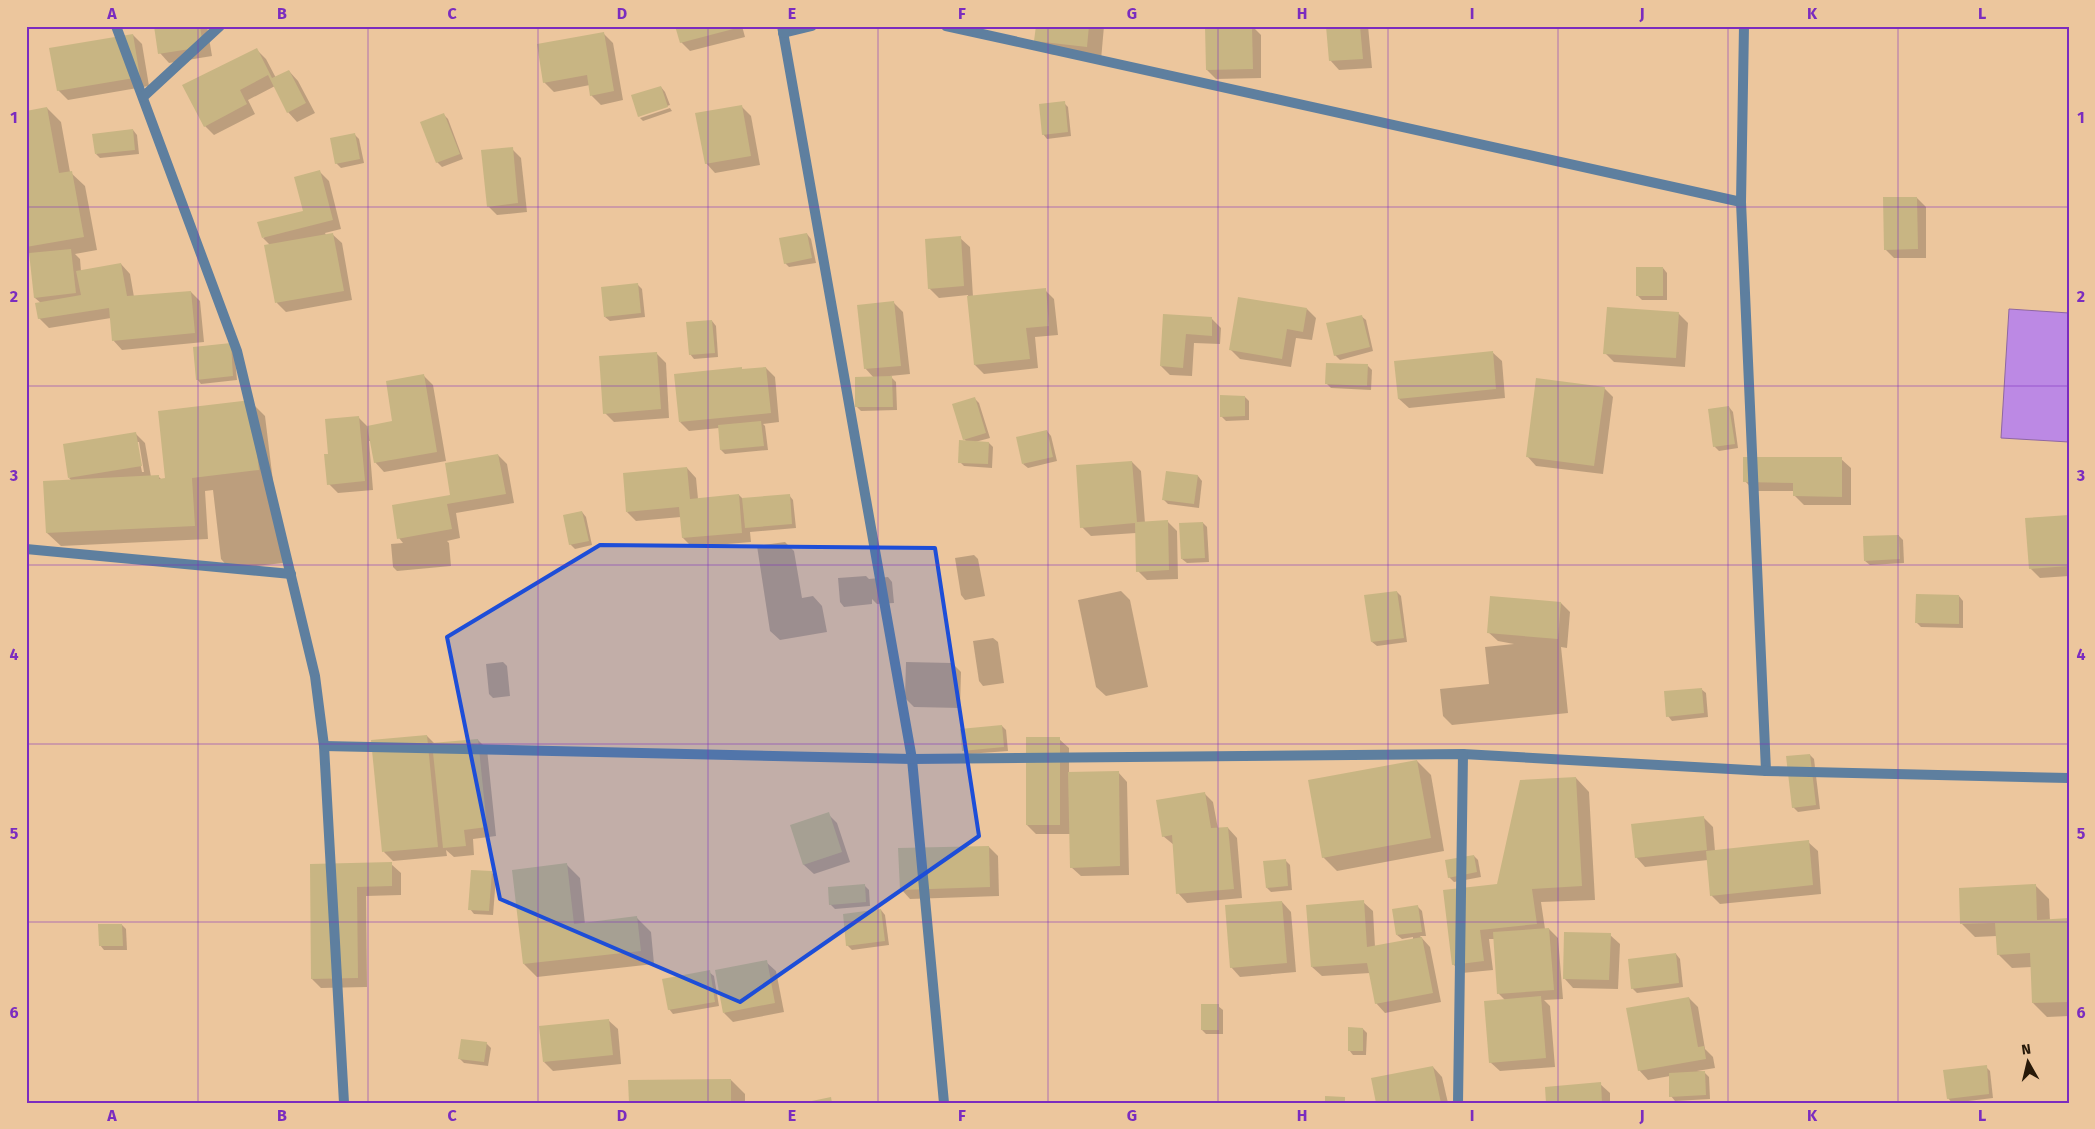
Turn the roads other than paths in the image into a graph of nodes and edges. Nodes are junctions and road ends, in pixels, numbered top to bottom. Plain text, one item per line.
1 (116, 26) edge
2 (220, 26) edge
3 (812, 26) edge
4 (946, 26) edge
5 (1744, 26) edge
6 (783, 30) edge
7 (143, 97) junction
8 (1741, 202) junction
9 (26, 549) edge
10 (291, 574) junction
11 (324, 746) junction
12 (1463, 754) junction
13 (912, 759) junction
14 (1766, 771) junction
15 (2069, 778) edge
16 (344, 1103) edge
17 (944, 1103) edge
18 (1458, 1103) edge

1 - 7 street
2 - 7 street
3 - 6 street
4 - 8 street
5 - 8 street
6 - 13 street
7 - 10 street
8 - 14 street
9 - 10 street
10 - 11 street
11 - 13 street
11 - 16 street
12 - 13 street
12 - 14 street
12 - 18 street
13 - 17 street
14 - 15 street

